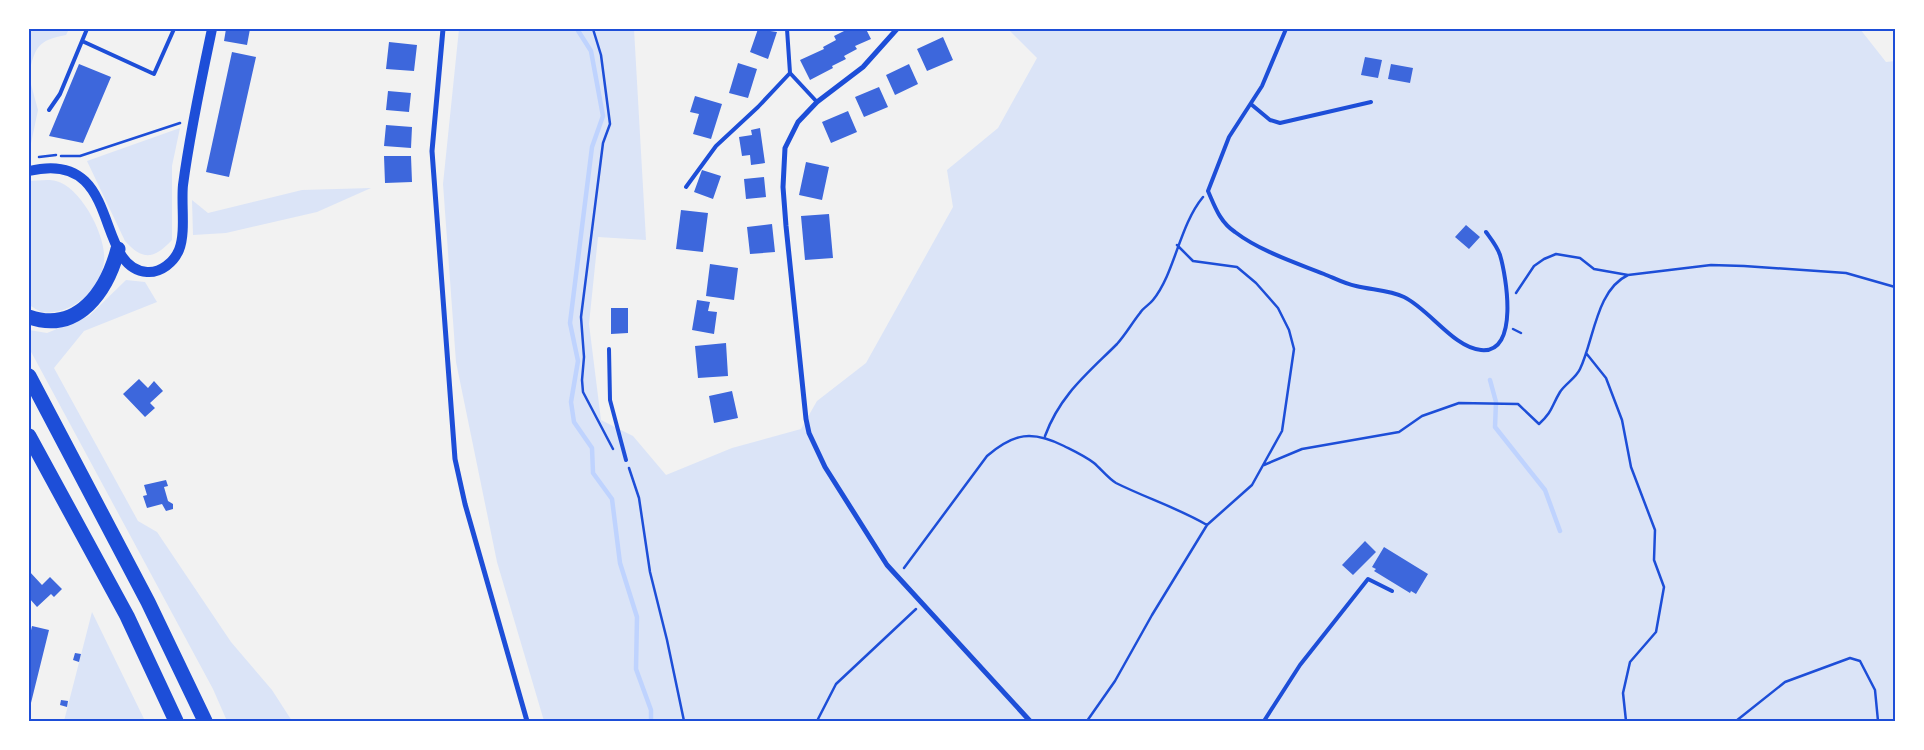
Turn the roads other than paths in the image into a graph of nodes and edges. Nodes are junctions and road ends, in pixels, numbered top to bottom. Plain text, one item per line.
1 (87, 29) edge
2 (174, 29) edge
3 (212, 29) edge
4 (443, 29) edge
5 (787, 29) edge
6 (897, 29) edge
7 (1286, 29) edge
8 (82, 41) junction
9 (790, 73) junction
10 (817, 102) junction
11 (1371, 102) dead end
12 (1252, 105) junction
13 (49, 110) dead end
14 (29, 171) edge
15 (686, 187) dead end
16 (1486, 232) dead end
17 (118, 249) junction
18 (29, 317) edge
19 (609, 349) dead end
20 (29, 376) edge
21 (29, 436) edge
22 (626, 460) road end
23 (1392, 591) dead end
24 (176, 721) edge
25 (204, 721) edge
26 (527, 721) edge
27 (1030, 721) edge
28 (1264, 721) edge

1 - 8 lane
2 - 8 lane
3 - 17 main road
4 - 26 street
5 - 9 lane
6 - 10 street
7 - 12 lane
8 - 13 lane
9 - 10 lane
9 - 15 lane
10 - 27 street
11 - 12 lane
12 - 16 lane
14 - 17 main road
17 - 18 highway
19 - 22 lane
20 - 25 highway
21 - 24 highway
23 - 28 lane

